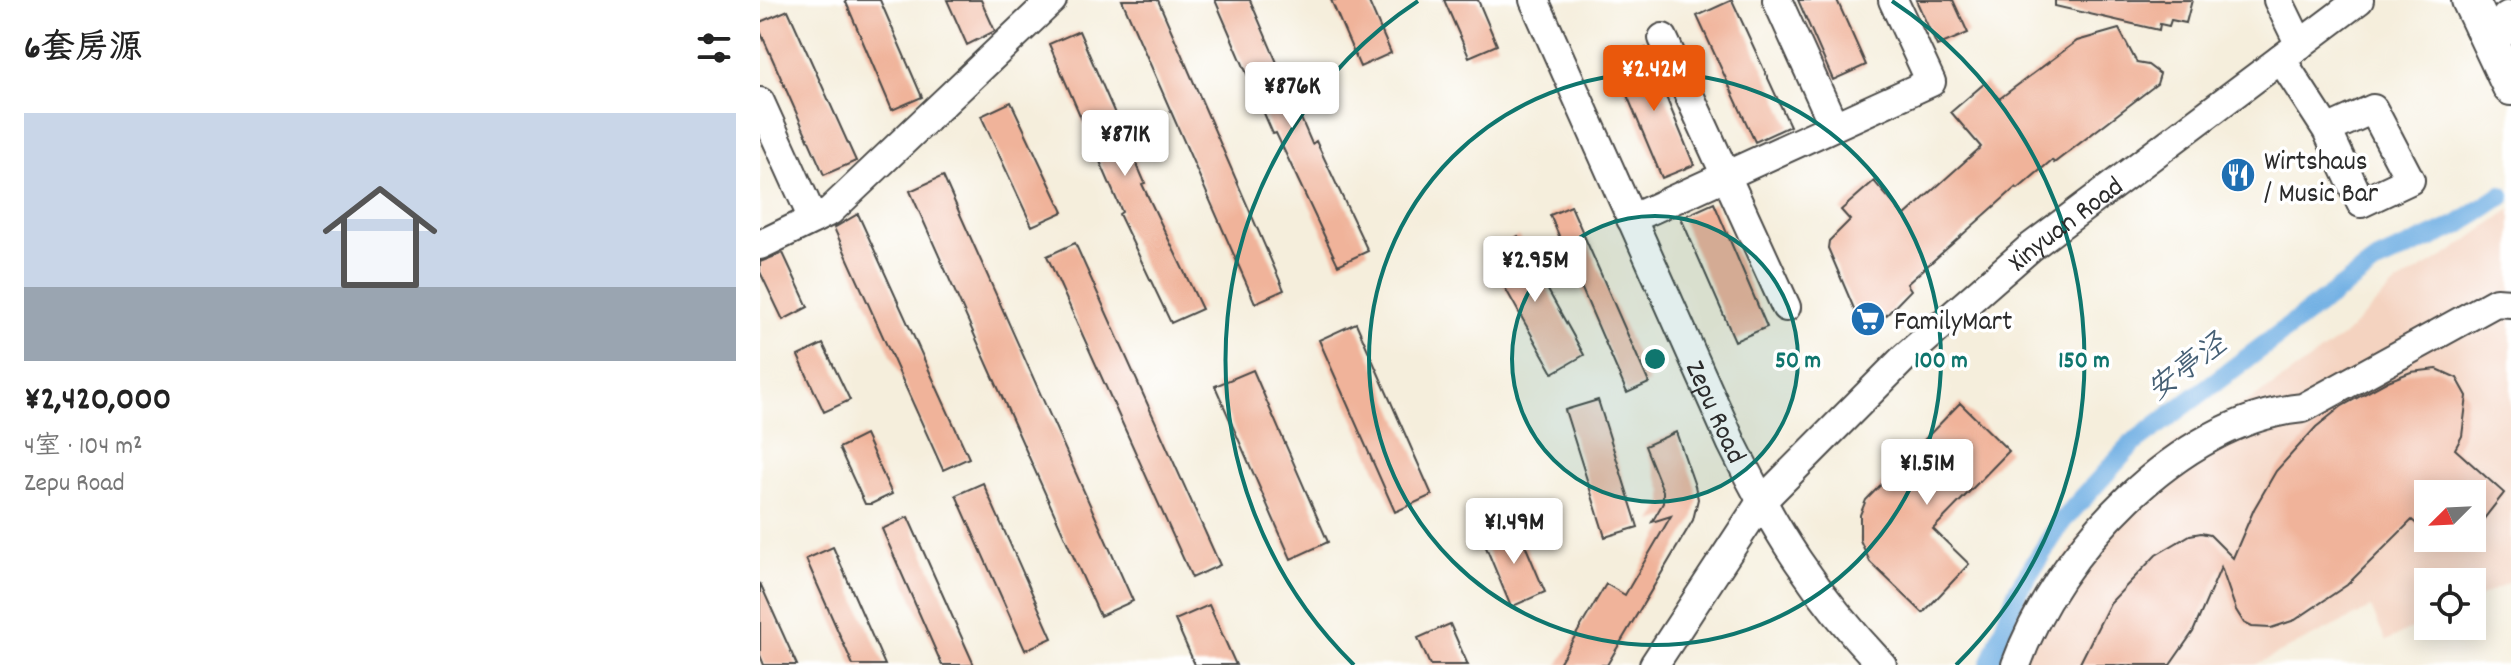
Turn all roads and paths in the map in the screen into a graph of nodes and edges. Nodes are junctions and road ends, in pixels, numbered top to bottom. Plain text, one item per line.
1 (1052, 0) edge
2 (1534, 0) edge
3 (1777, 0) edge
4 (1893, 0) edge
5 (2278, 0) edge
6 (2359, 0) edge
7 (2470, 0) edge
8 (1663, 38) dead end
9 (2290, 52) junction
10 (2511, 87) edge
11 (760, 102) edge
12 (1834, 126) junction
13 (2327, 130) dead end
14 (1726, 176) junction
15 (813, 219) junction
16 (1631, 219) junction
17 (760, 245) edge
18 (2511, 303) edge
19 (1786, 307) dead end
20 (1761, 502) junction
21 (1654, 665) edge
22 (1882, 665) edge
23 (2016, 665) edge

1 - 15 street
2 - 16 street, Zepu Road
3 - 12 street
4 - 12 street
5 - 9 street
6 - 9 street, Xinyuan Road
7 - 10 main road
8 - 14 street
9 - 13 street
9 - 20 street, Xinyuan Road
11 - 15 street
12 - 14 street
14 - 16 street
14 - 19 street
15 - 17 street
16 - 20 street, Zepu Road
18 - 23 street
20 - 21 street, Xinyuan Road
20 - 22 street, Zepu Road

